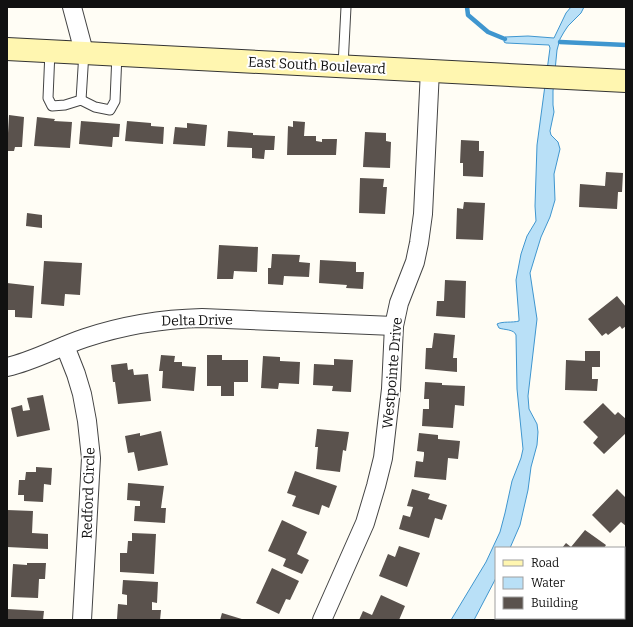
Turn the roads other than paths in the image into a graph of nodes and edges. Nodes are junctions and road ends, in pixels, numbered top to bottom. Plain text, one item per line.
1 (72, 7) edge
2 (346, 7) edge
3 (7, 49) edge
4 (50, 51) junction
5 (84, 52) junction
6 (118, 54) junction
7 (343, 66) junction
8 (430, 70) junction
9 (626, 81) edge
10 (81, 100) junction
11 (394, 326) junction
12 (65, 346) junction
13 (7, 367) edge
14 (82, 620) edge
15 (322, 620) edge

1 - 5 street
2 - 7 lane
3 - 4 street, East South Boulevard
4 - 5 street, East South Boulevard
4 - 10 lane
5 - 6 street, East South Boulevard
5 - 10 lane
6 - 7 street, East South Boulevard
6 - 10 lane
7 - 8 street, East South Boulevard
8 - 9 street, East South Boulevard
8 - 11 street, Westpointe Drive
11 - 12 street, Delta Drive
11 - 15 street, Westpointe Drive
12 - 13 street, Delta Drive
12 - 14 street, Redford Circle

